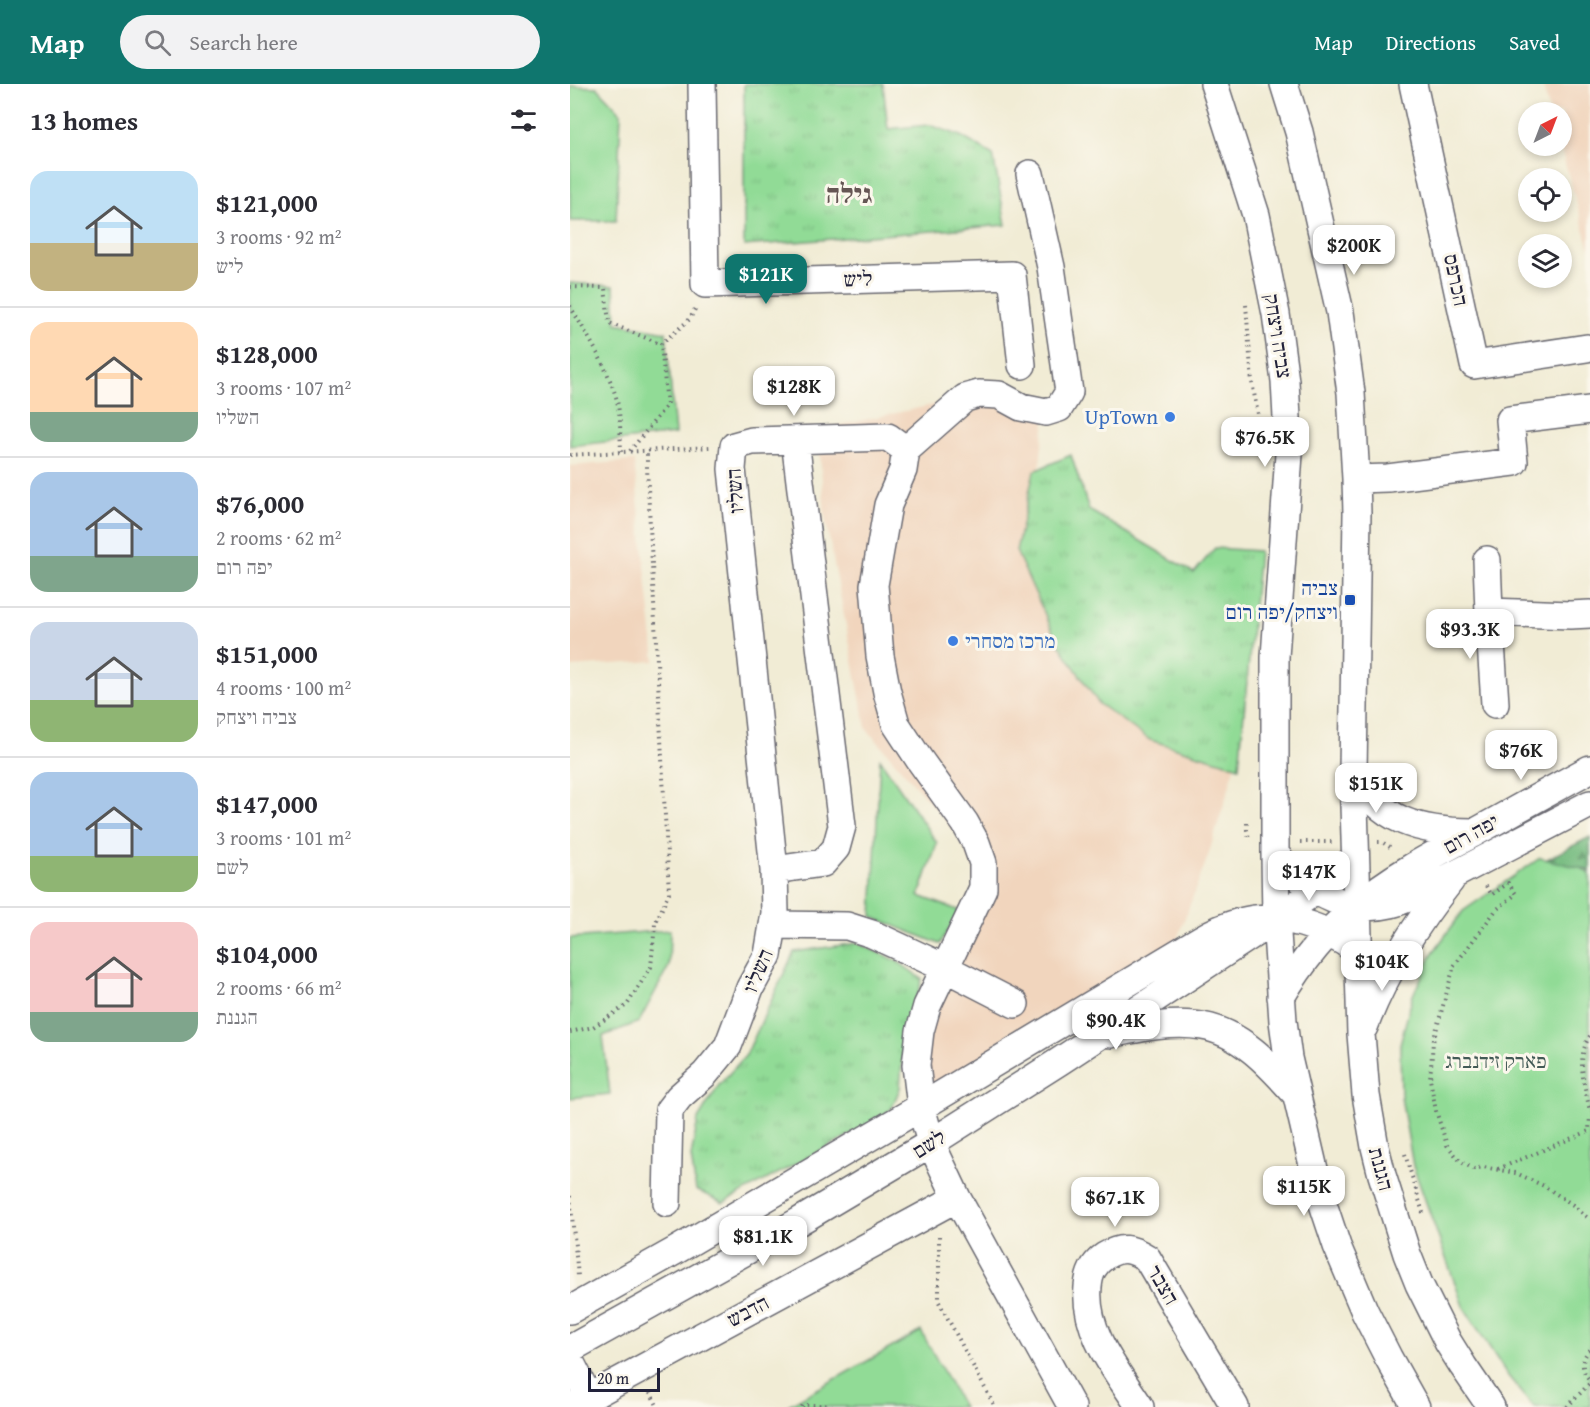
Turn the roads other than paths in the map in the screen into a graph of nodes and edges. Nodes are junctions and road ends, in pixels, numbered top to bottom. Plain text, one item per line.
1 (702, 84) edge
2 (1214, 84) edge
3 (1284, 84) edge
4 (1413, 84) edge
5 (1030, 174) dead end
6 (1063, 343) junction
7 (1587, 348) dead end
8 (1590, 410) edge
9 (795, 440) junction
10 (906, 450) junction
11 (1356, 479) junction
12 (1487, 560) dead end
13 (1489, 612) junction
14 (1590, 614) edge
15 (1495, 704) dead end
16 (1590, 769) edge
17 (1353, 772) junction
18 (1590, 804) edge
19 (1475, 832) junction
20 (1275, 848) junction
21 (1354, 850) junction
22 (774, 870) junction
23 (1464, 870) junction
24 (1315, 891) junction
25 (1357, 906) junction
26 (1276, 919) junction
27 (773, 925) junction
28 (1329, 933) junction
29 (1358, 952) junction
30 (945, 968) junction
31 (1281, 997) junction
32 (1015, 1004) dead end
33 (1361, 1034) junction
34 (1098, 1036) junction
35 (1296, 1094) junction
36 (921, 1107) junction
37 (931, 1143) junction
38 (667, 1203) dead end
39 (948, 1203) junction
40 (576, 1307) edge
41 (570, 1348) edge
42 (570, 1360) edge
43 (580, 1402) edge
44 (1072, 1407) edge
45 (1140, 1407) edge
46 (1235, 1407) edge
47 (1416, 1407) edge
48 (1491, 1407) edge

1 - 6 street, ליש
2 - 20 street, צביה ויצחק
3 - 11 street
4 - 7 street, הכרפס
5 - 6 street
6 - 10 street
8 - 11 street
9 - 10 street, השליו
9 - 22 street
9 - 22 street, השליו
10 - 30 street
11 - 17 street
12 - 13 street
13 - 14 street
13 - 15 street
16 - 19 street, יפה רום
17 - 19 street
17 - 21 street
18 - 23 street, יפה רום
19 - 25 street, יפה רום
20 - 24 street, יפה רום
20 - 26 street, צביה ויצחק
21 - 24 street, לשם
21 - 25 street
22 - 27 street, השליו
23 - 25 street, יפה רום
23 - 33 street
24 - 25 street, יפה רום
24 - 26 street, לשם
25 - 28 street, יפה רום
25 - 29 street, הגננת
26 - 28 street, לשם
26 - 31 street
26 - 34 street, לשם
26 - 36 street, לשם
27 - 30 street
27 - 38 street, השליו
28 - 29 street, לשם
28 - 31 street, יפה רום
29 - 33 street, הגננת
30 - 32 street
30 - 36 street
31 - 35 street
33 - 48 street, הגננת
34 - 35 street
34 - 37 street, לשם
35 - 47 street
36 - 37 street
36 - 40 street, לשם
37 - 39 street
37 - 41 street, לשם
39 - 43 street, הדבש
39 - 44 street
42 - 43 street
45 - 46 street, הצבר

